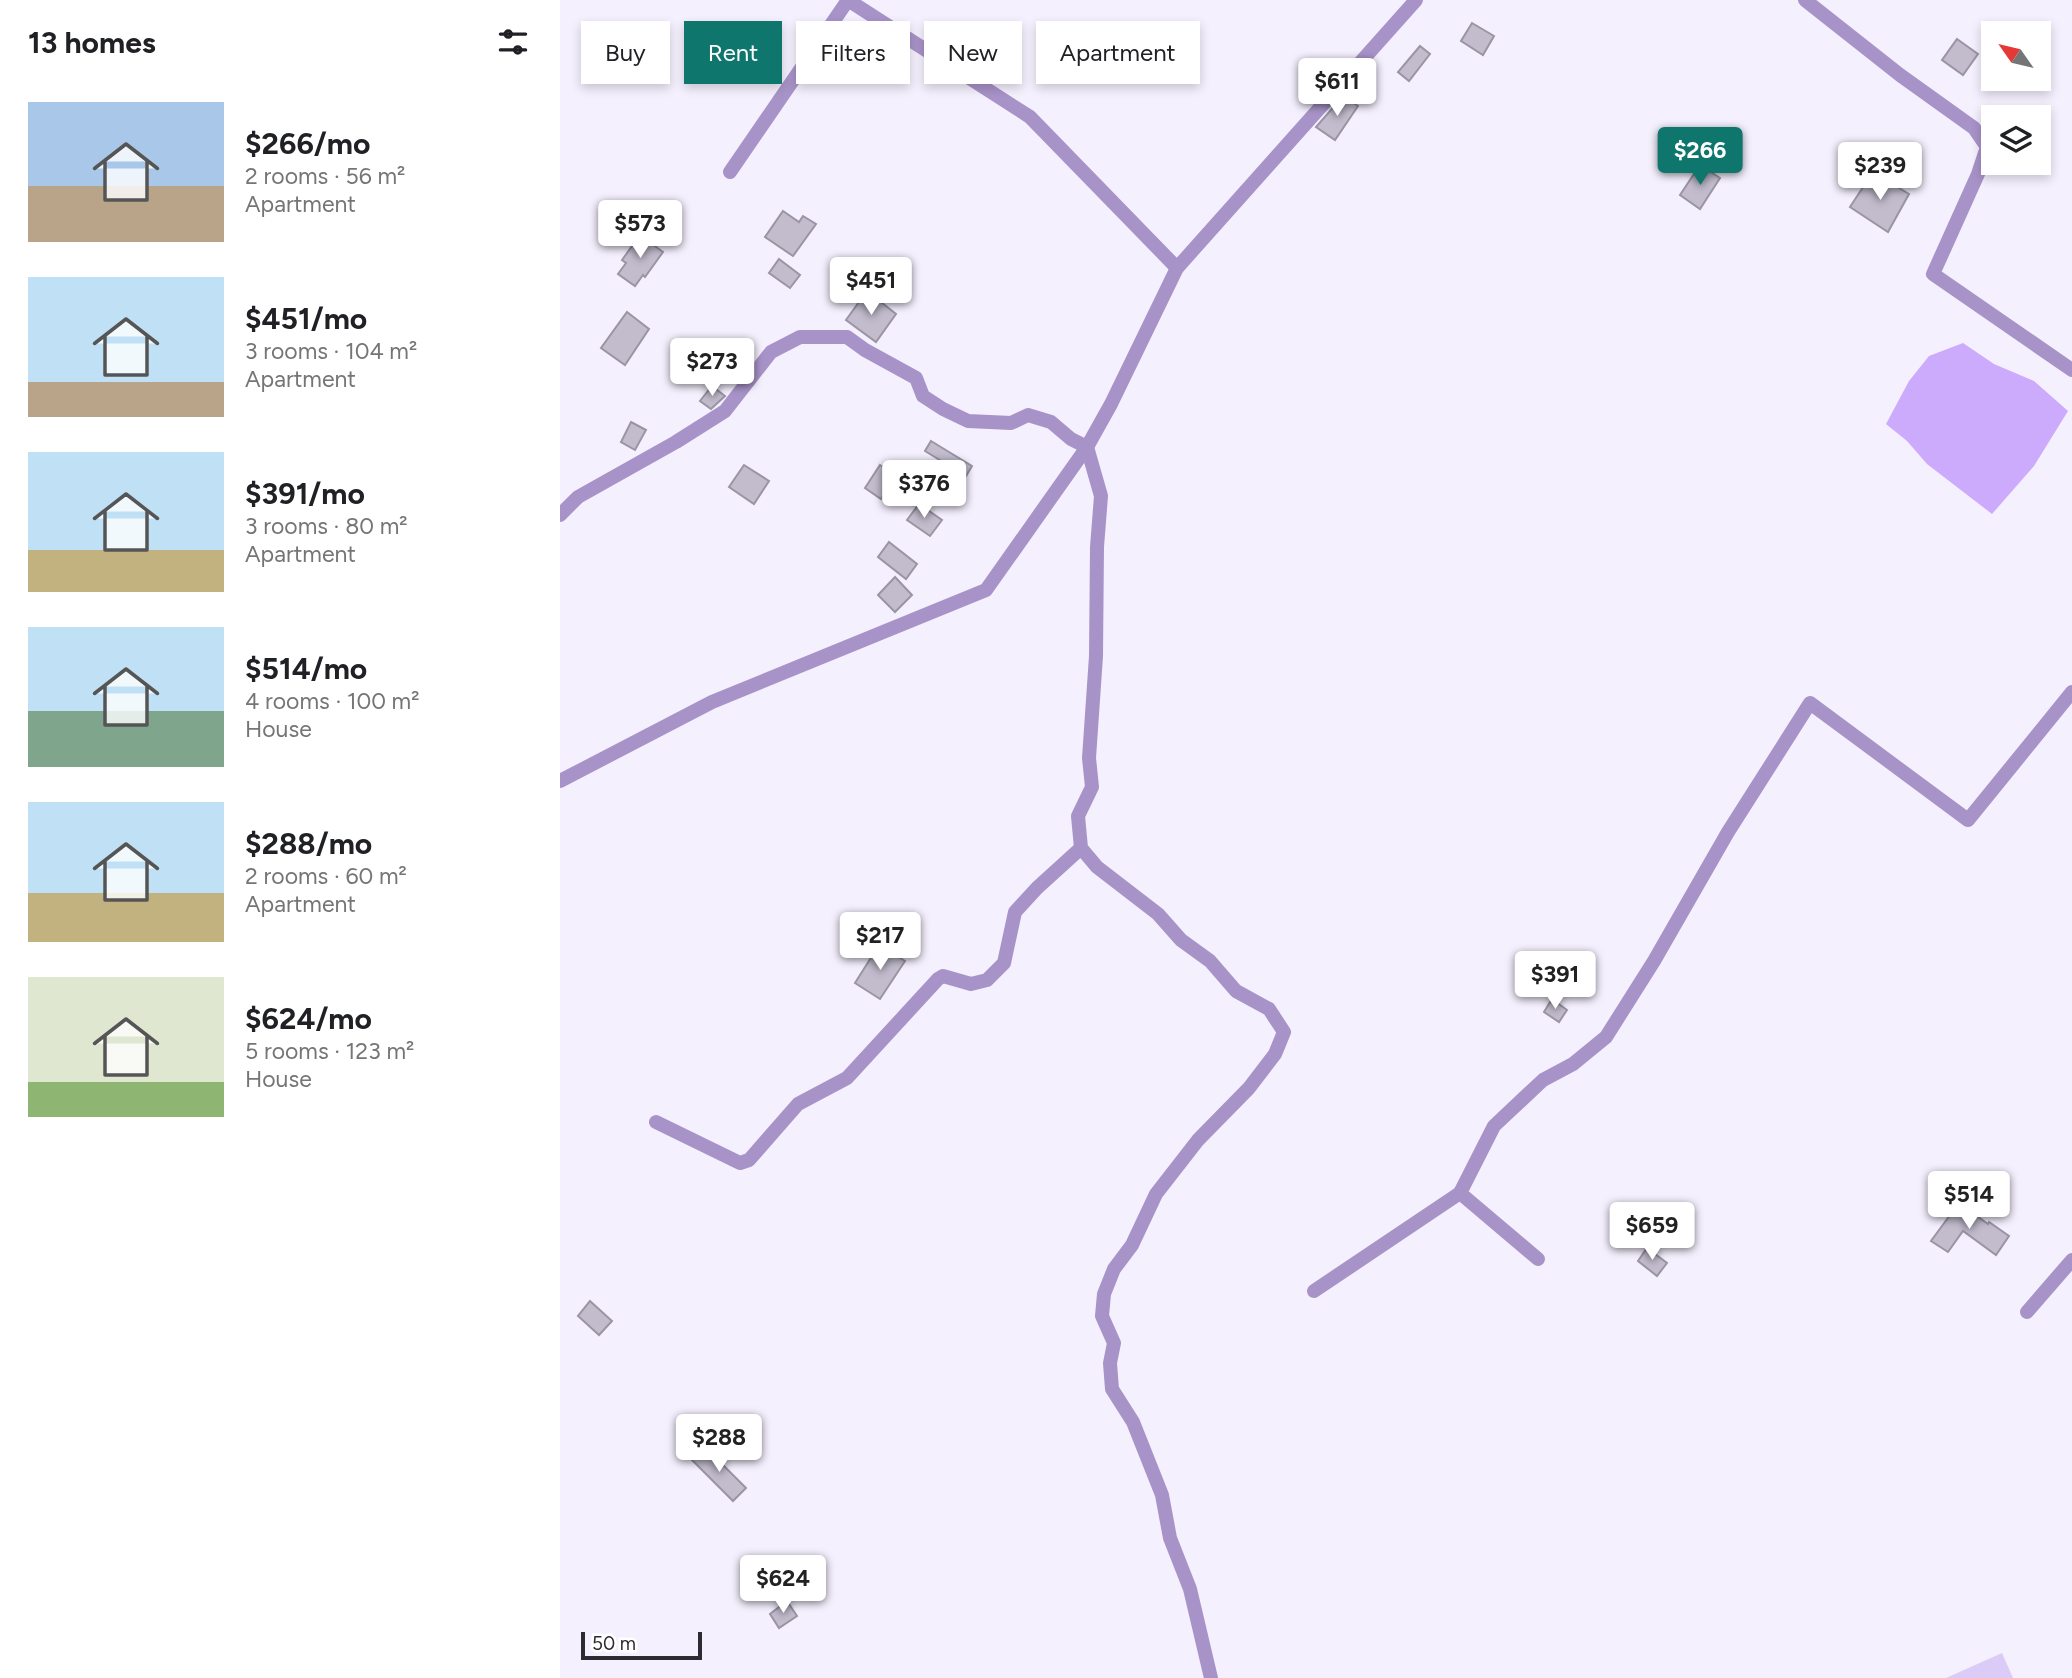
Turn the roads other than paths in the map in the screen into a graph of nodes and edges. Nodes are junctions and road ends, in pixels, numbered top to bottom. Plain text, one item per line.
1 (848, 0) edge
2 (1416, 0) edge
3 (1805, 0) edge
4 (730, 172) dead end
5 (1177, 268) junction
6 (2072, 370) edge
7 (1087, 447) junction
8 (560, 515) edge
9 (2072, 692) edge
10 (560, 781) edge
11 (1081, 848) junction
12 (656, 1122) dead end
13 (1460, 1193) junction
14 (1538, 1259) dead end
15 (2072, 1260) edge
16 (1314, 1291) dead end
17 (2027, 1312) dead end
18 (1211, 1678) edge

1 - 4 street
1 - 5 street
2 - 5 street
3 - 6 street
5 - 7 street
7 - 8 street
7 - 10 street
7 - 11 street
9 - 13 street
11 - 12 street
11 - 18 street
13 - 14 street
13 - 16 street
15 - 17 street

